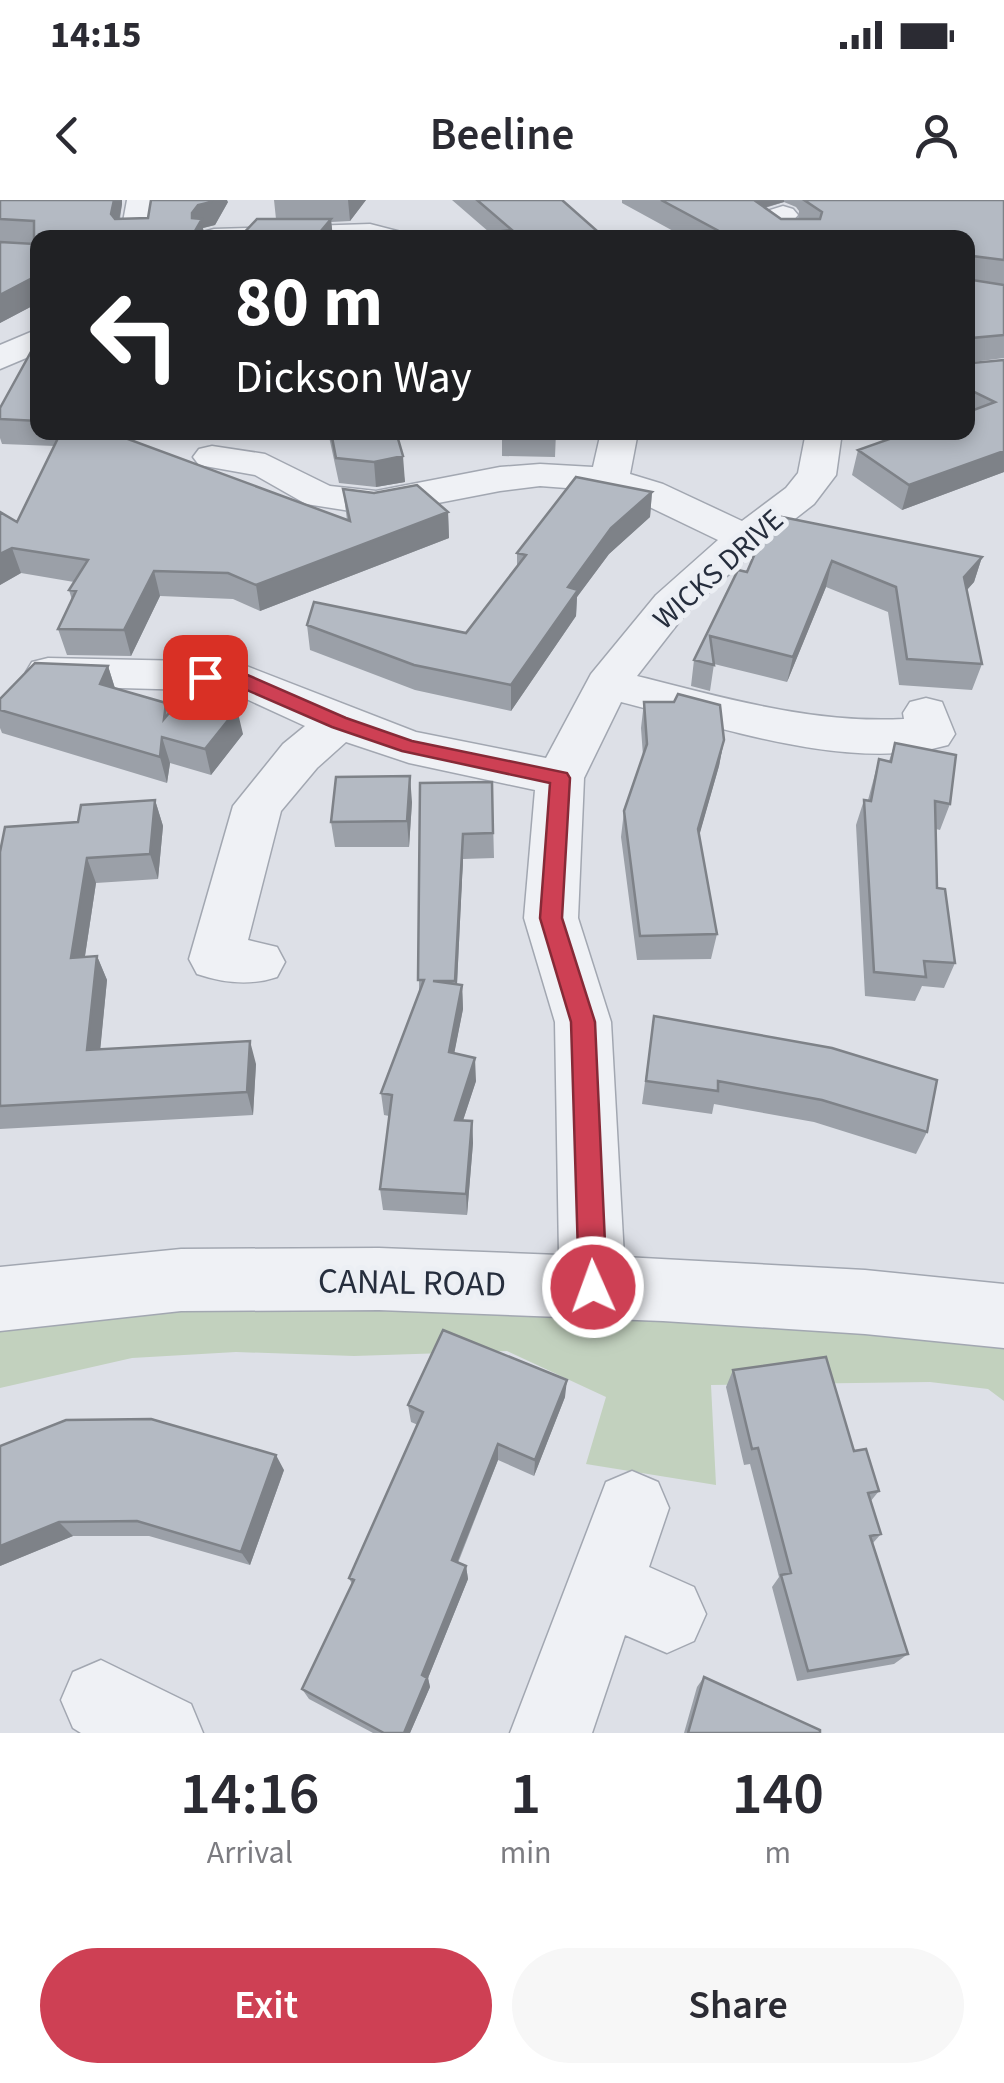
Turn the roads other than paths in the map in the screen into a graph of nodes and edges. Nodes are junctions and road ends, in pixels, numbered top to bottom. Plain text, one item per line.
1 (140, 200) edge
2 (162, 200) edge
3 (135, 230) edge
4 (30, 344) edge
5 (0, 359) edge
6 (618, 440) edge
7 (823, 440) edge
8 (212, 457) dead end
9 (609, 480) junction
10 (745, 538) junction
11 (48, 672) edge
12 (607, 684) junction
13 (339, 722) junction
14 (941, 729) dead end
15 (560, 778) junction
16 (258, 962) dead end
17 (593, 1287) junction
18 (0, 1299) edge
19 (1004, 1316) edge
20 (632, 1508) dead end
21 (550, 1733) edge

1 - 2 street
1 - 3 street
4 - 5 street
6 - 9 street
7 - 10 street, WICKS DRIVE
8 - 9 street
9 - 10 street
10 - 12 street, WICKS DRIVE
11 - 13 street
12 - 14 street
12 - 15 street, WICKS DRIVE
13 - 15 street
13 - 16 street
15 - 17 street, WICKS DRIVE
17 - 18 street, CANAL ROAD
17 - 19 street, CANAL ROAD
20 - 21 street

